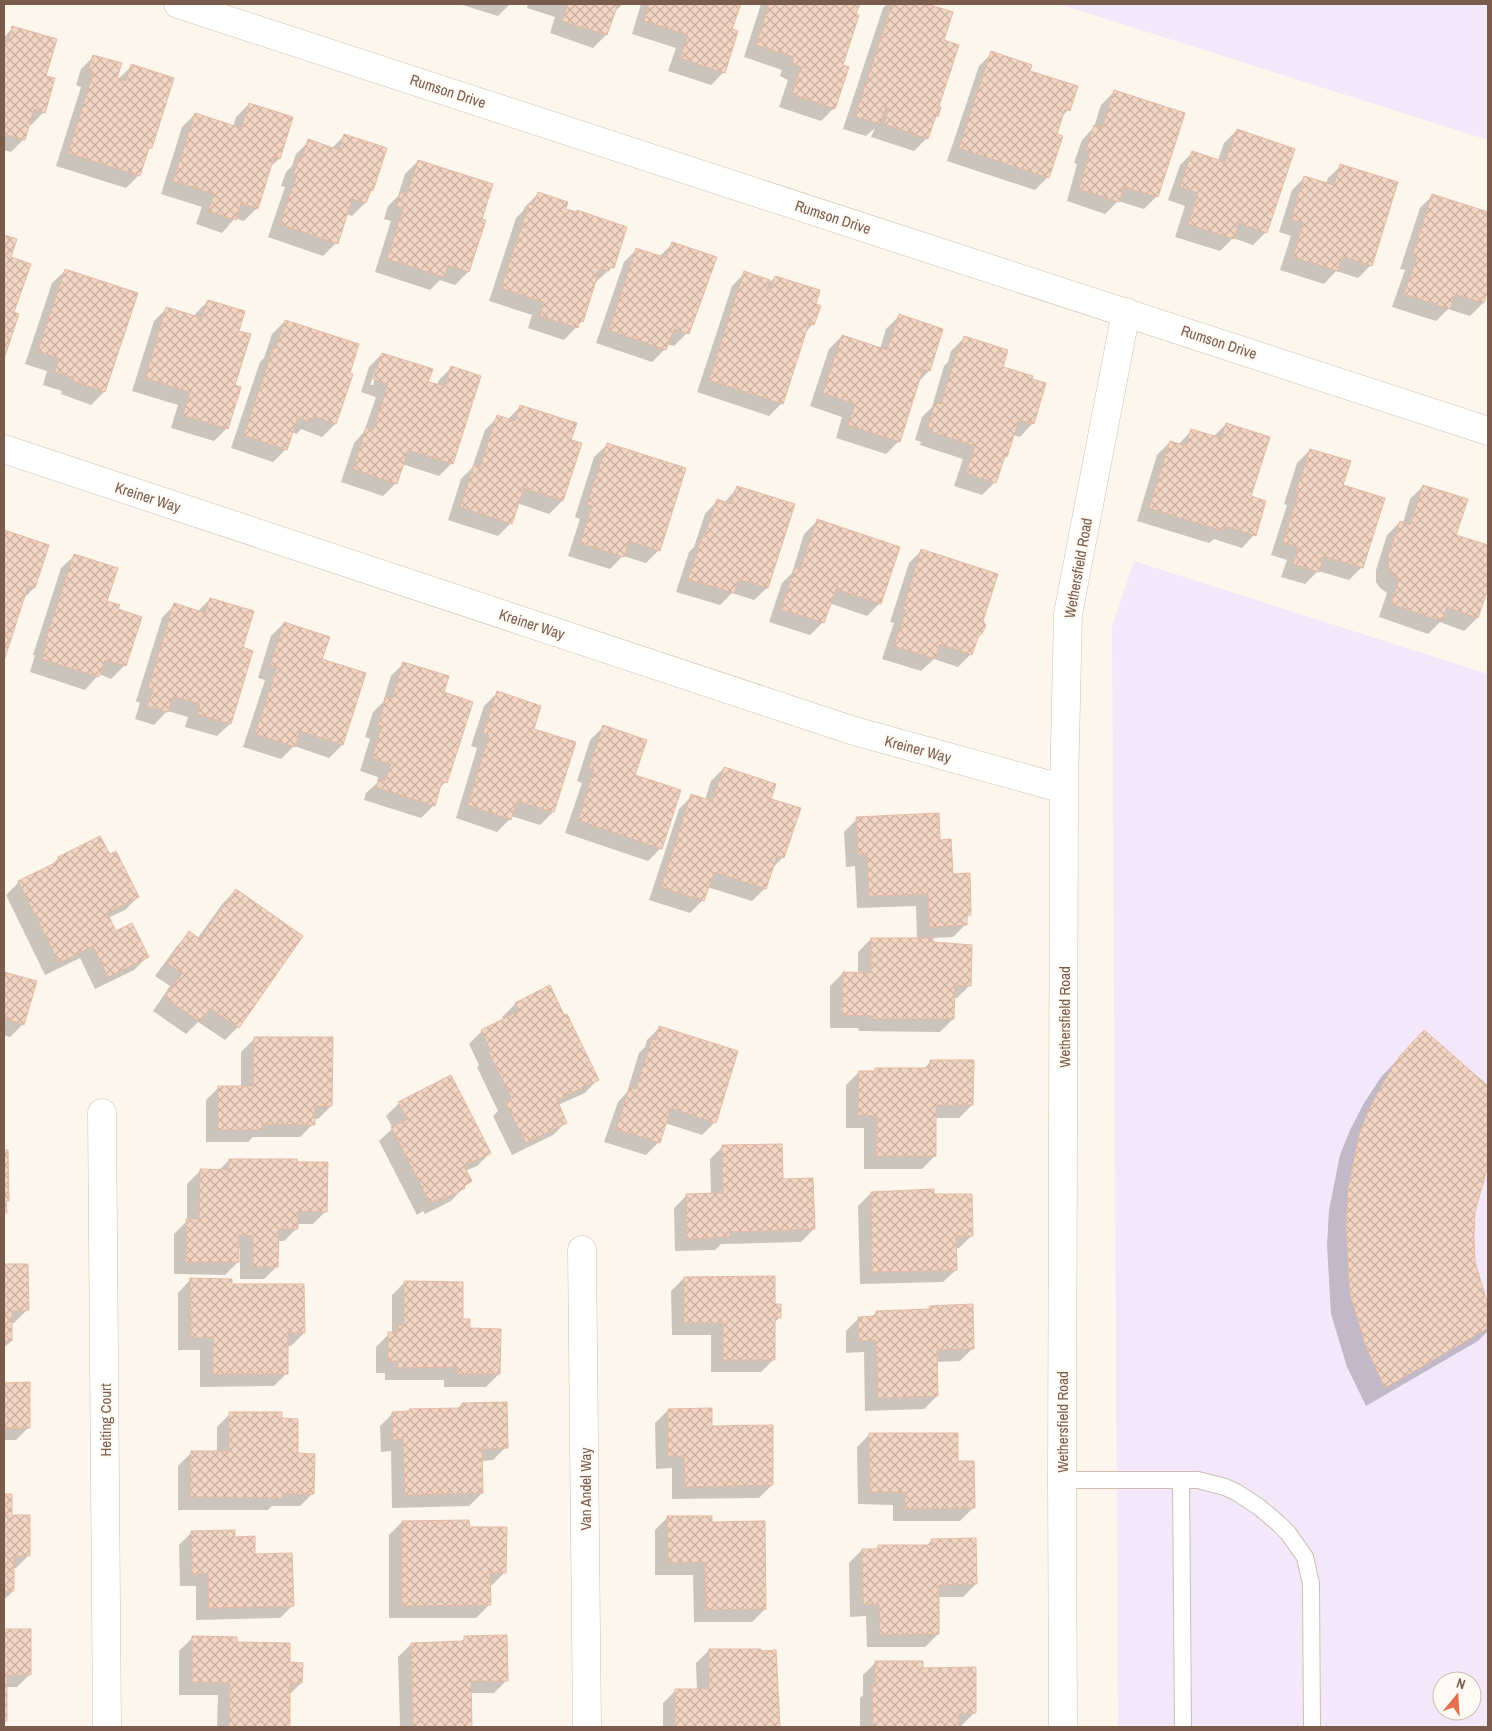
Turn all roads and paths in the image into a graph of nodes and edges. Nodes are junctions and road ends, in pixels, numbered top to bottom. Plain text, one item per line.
1 (178, 4) edge
2 (1126, 312) junction
3 (1488, 431) edge
4 (4, 449) edge
5 (1064, 789) junction
6 (102, 1113) dead end
7 (582, 1250) dead end
8 (1062, 1480) junction
9 (1181, 1480) junction
10 (107, 1727) edge
11 (586, 1727) edge
12 (1064, 1727) edge
13 (1183, 1727) edge
14 (1312, 1727) edge

1 - 2 street, Rumson Drive
2 - 3 street, Rumson Drive
2 - 5 street, Wethersfield Road
4 - 5 street, Kreiner Way
5 - 8 street, Wethersfield Road
6 - 10 street, Heiting Court
7 - 11 street, Van Andel Way
8 - 9 lane
8 - 12 street, Wethersfield Road
9 - 13 lane
9 - 14 lane

